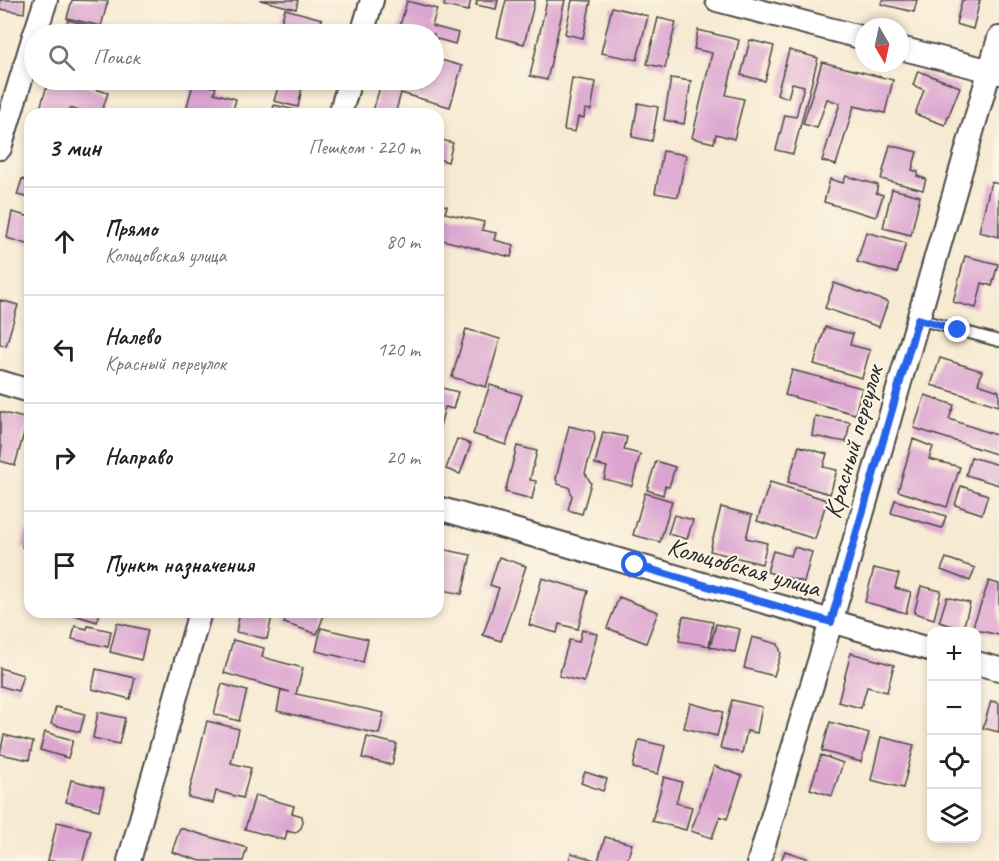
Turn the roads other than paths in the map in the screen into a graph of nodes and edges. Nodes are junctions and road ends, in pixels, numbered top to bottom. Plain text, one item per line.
1 (46, 0) edge
2 (372, 0) edge
3 (717, 0) edge
4 (38, 24) edge
5 (365, 24) edge
6 (855, 36) edge
7 (999, 38) edge
8 (909, 50) edge
9 (24, 71) edge
10 (994, 72) edge
11 (347, 90) edge
12 (342, 108) edge
13 (0, 148) edge
14 (918, 319) junction
15 (999, 341) edge
16 (0, 382) edge
17 (24, 389) edge
18 (444, 510) edge
19 (198, 618) edge
20 (831, 622) junction
21 (927, 649) edge
22 (981, 664) edge
23 (999, 669) edge
24 (129, 861) edge
25 (759, 861) edge

1 - 4 street
2 - 5 street
3 - 6 street
7 - 10 street, Красный переулок
8 - 10 street
9 - 13 street
10 - 14 street, Красный переулок
11 - 12 street
14 - 15 lane
14 - 20 street, Красный переулок
16 - 17 street
18 - 20 street, Кольцовская улица
19 - 24 street
20 - 21 street, Кольцовская улица
20 - 25 street, Красный переулок
22 - 23 street

